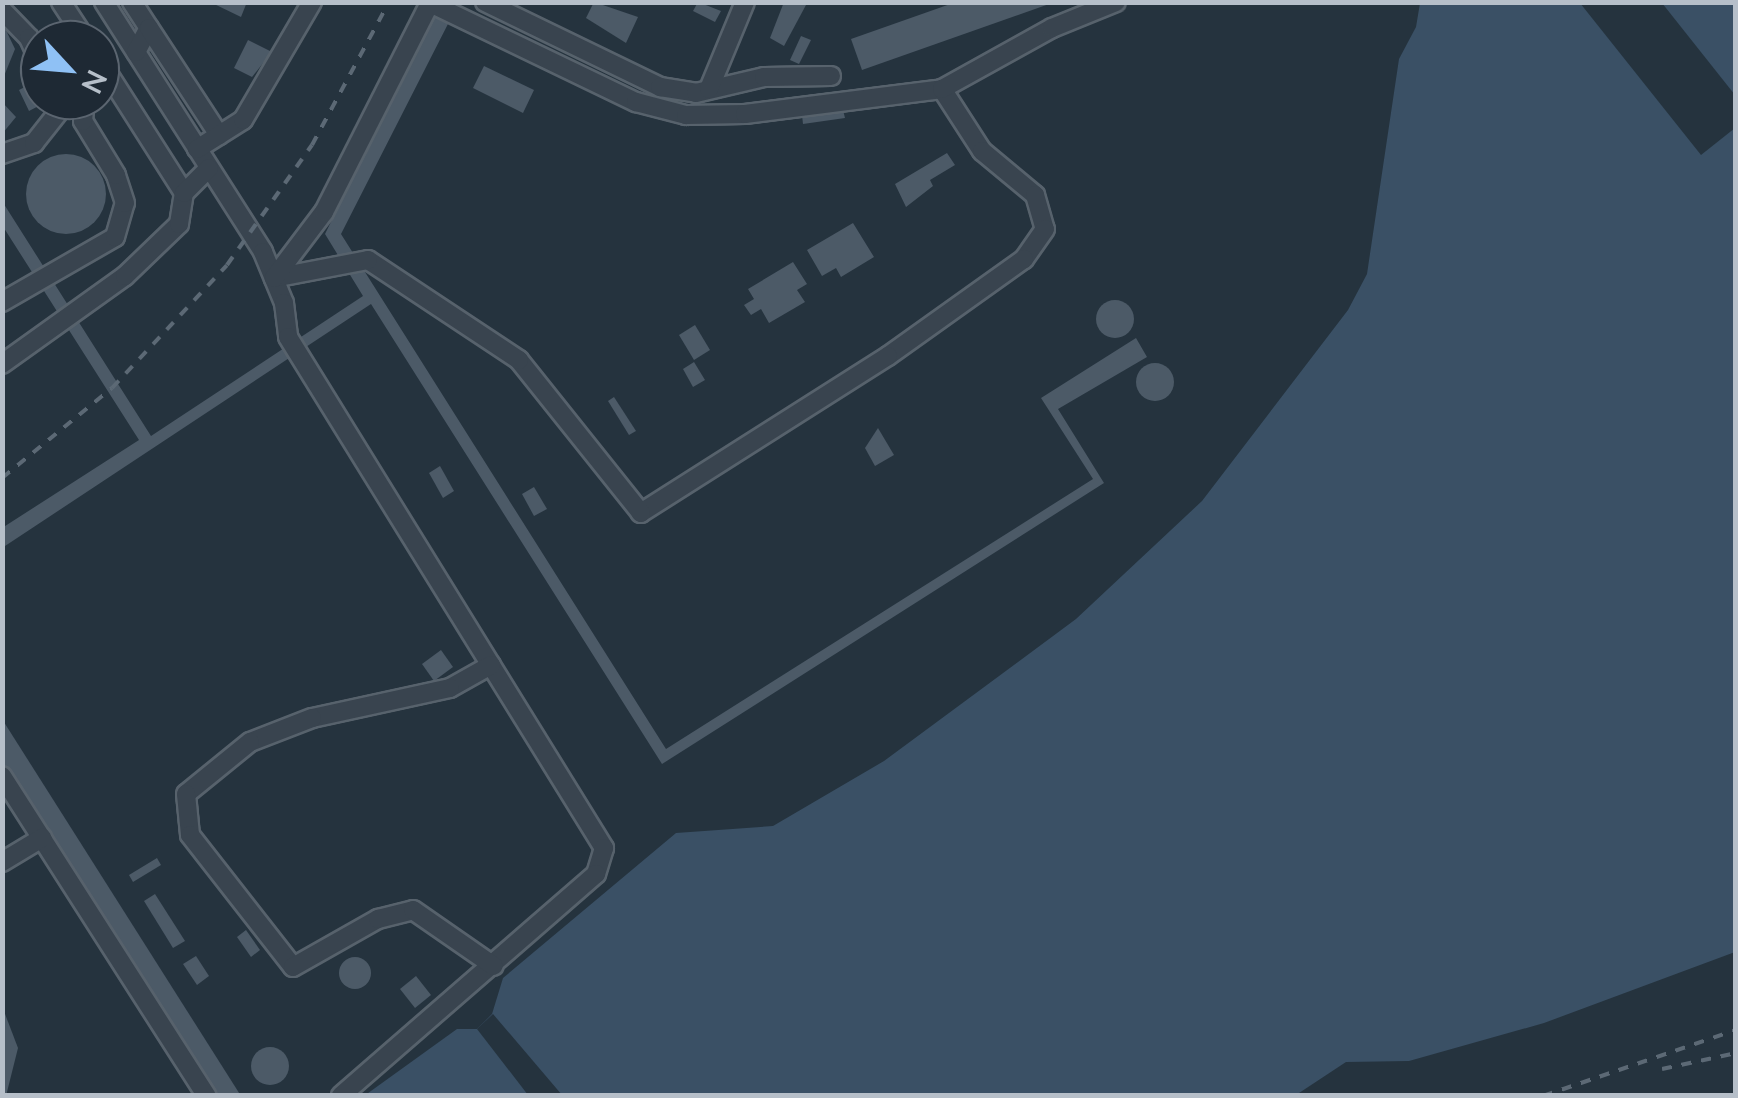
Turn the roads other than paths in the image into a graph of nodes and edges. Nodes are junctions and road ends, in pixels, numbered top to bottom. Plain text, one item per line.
1 (104, 2) edge
2 (132, 2) edge
3 (312, 2) edge
4 (485, 2) edge
5 (745, 2) edge
6 (1116, 2) edge
7 (2, 10) edge
8 (149, 28) junction
9 (20, 29) edge
10 (133, 48) junction
11 (120, 55) edge
12 (831, 76) dead end
13 (942, 88) junction
14 (710, 90) junction
15 (120, 94) edge
16 (52, 120) edge
17 (83, 120) edge
18 (219, 135) junction
19 (197, 149) junction
20 (2, 154) edge
21 (209, 168) junction
22 (184, 192) junction
23 (274, 278) junction
24 (2, 302) edge
25 (2, 364) edge
26 (491, 666) junction
27 (2, 776) edge
28 (42, 838) junction
29 (2, 862) edge
30 (494, 966) junction
31 (207, 1096) edge
32 (341, 1096) edge

1 - 10 street
2 - 8 street
3 - 18 street
4 - 14 street
5 - 14 street
6 - 13 street
7 - 9 street
8 - 10 street
8 - 18 street
10 - 11 street
10 - 19 street
12 - 14 street
13 - 23 street
13 - 23 street
15 - 22 street
16 - 20 street
17 - 24 street
18 - 19 street
19 - 21 street
21 - 22 street
21 - 23 street
22 - 25 street
23 - 26 street
26 - 30 street
26 - 30 street
27 - 28 street
28 - 29 street
28 - 31 street
30 - 32 street

